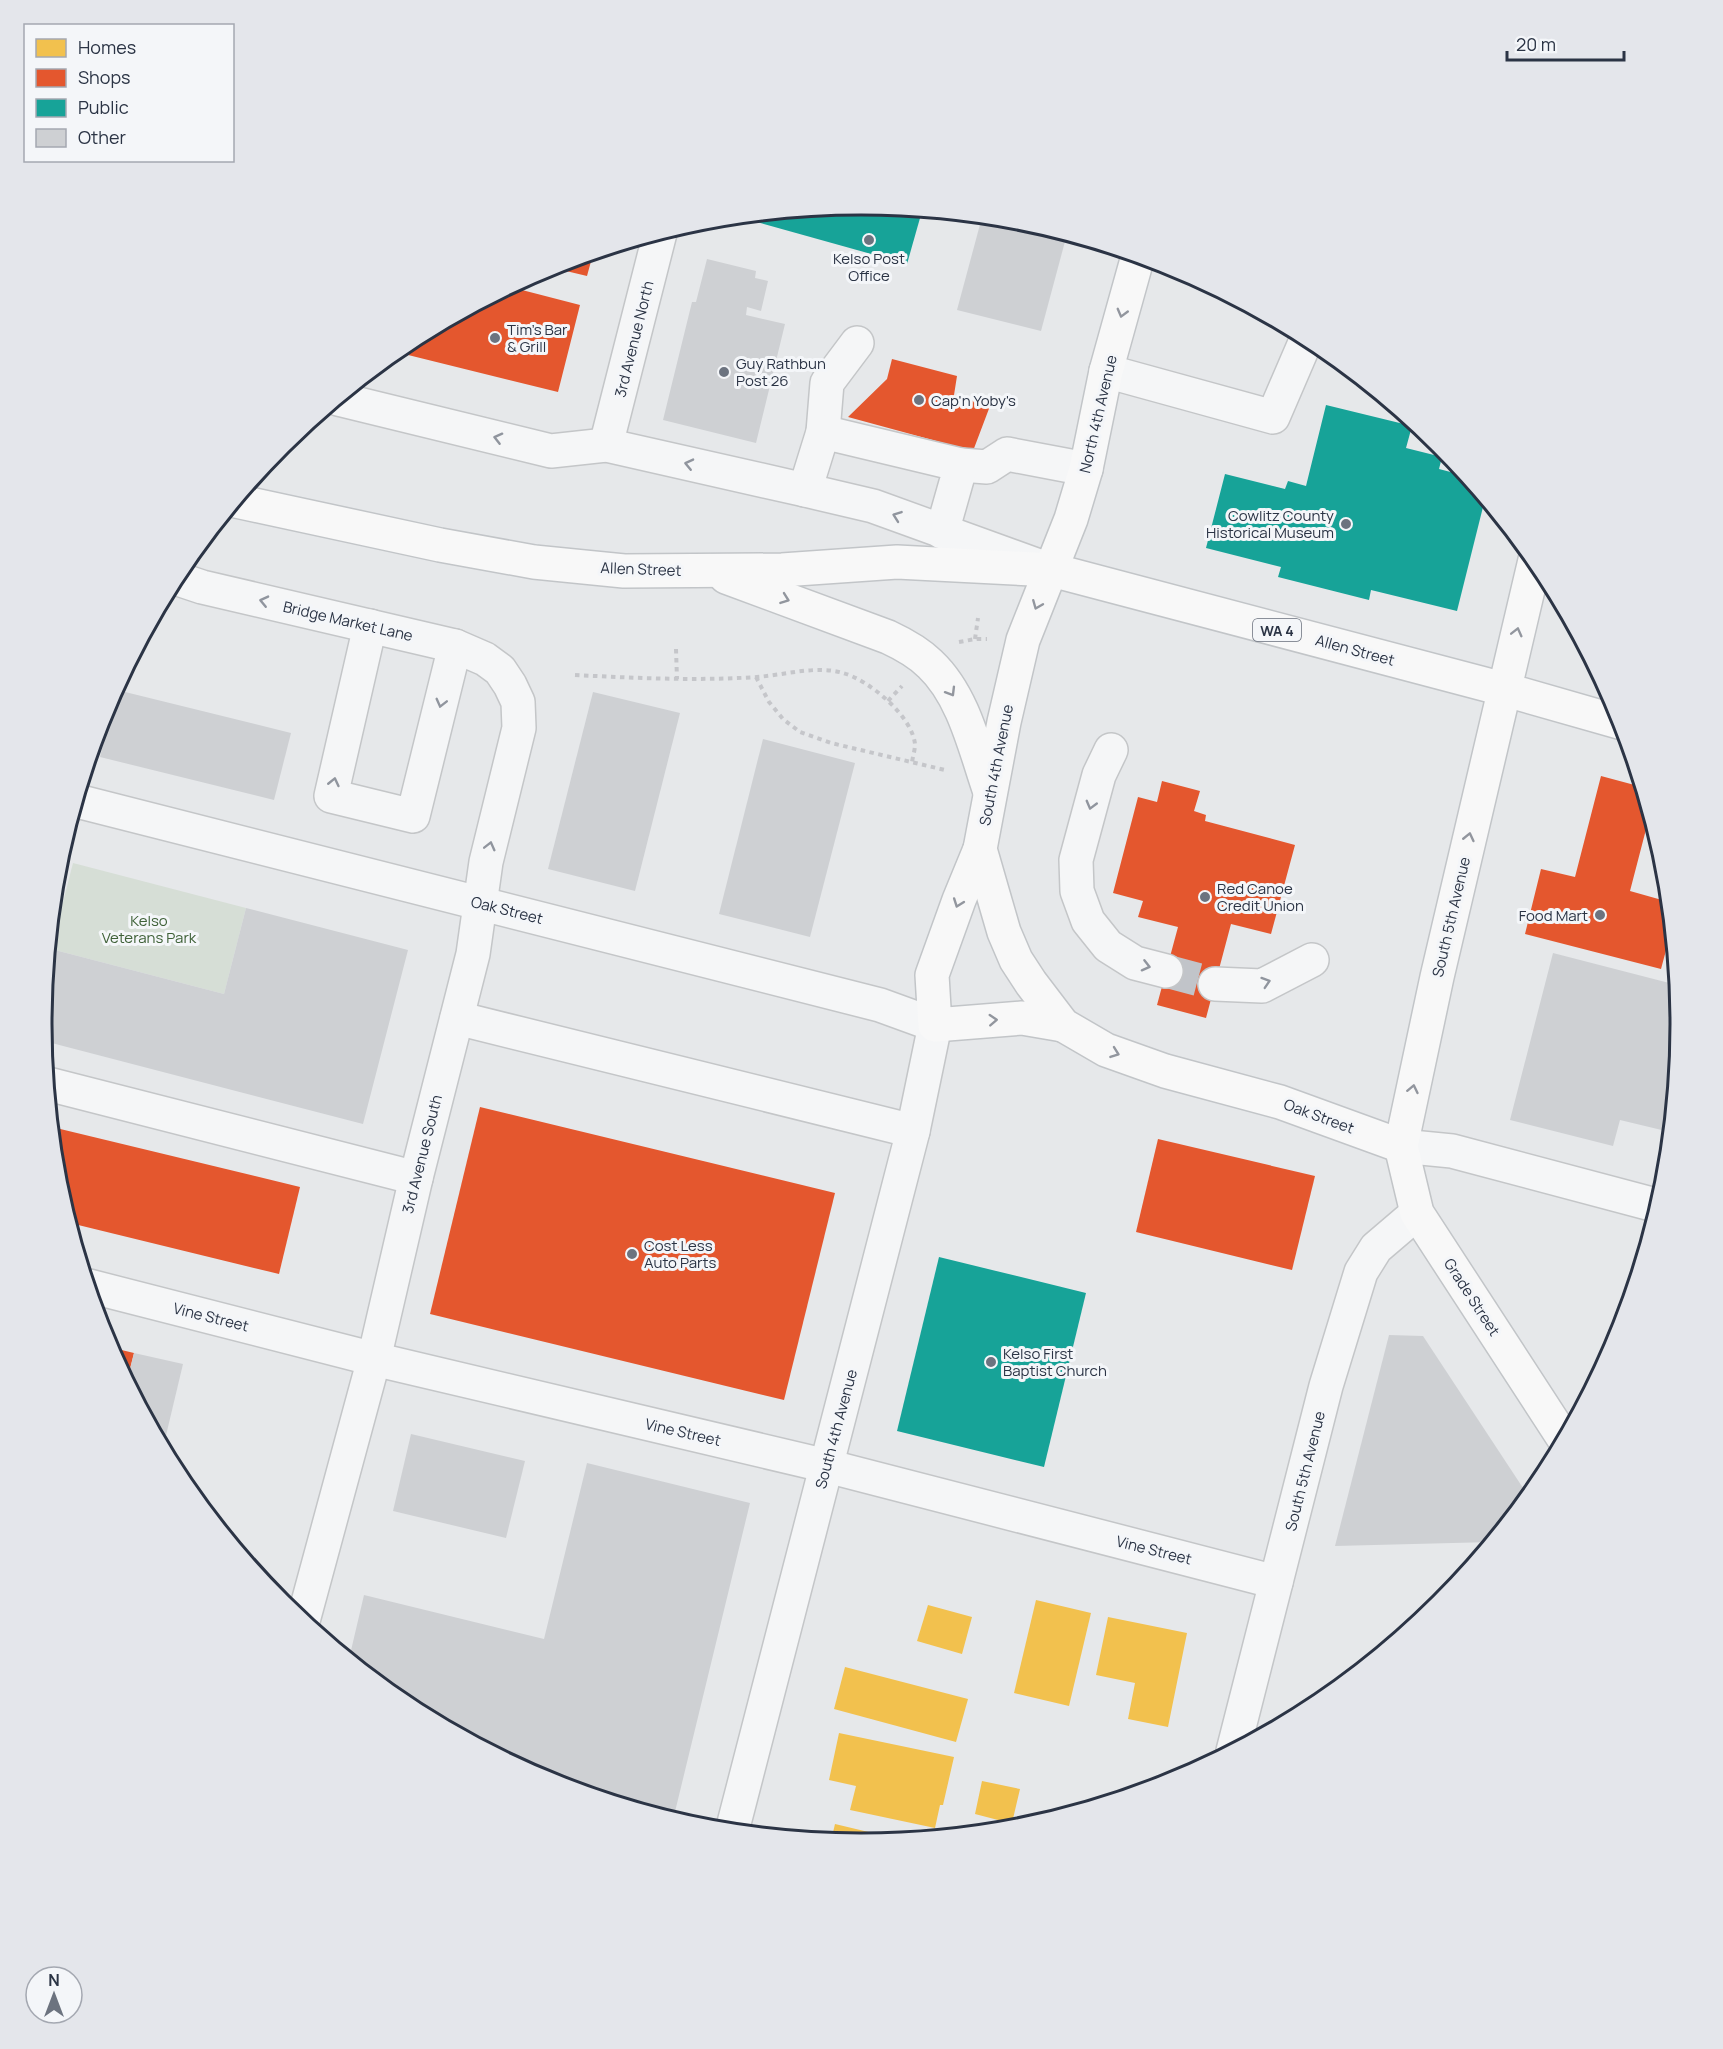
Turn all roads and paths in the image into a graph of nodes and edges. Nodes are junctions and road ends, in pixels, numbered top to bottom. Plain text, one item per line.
1 (658, 242) edge
2 (1136, 263) edge
3 (857, 343) dead end
4 (1303, 347) edge
5 (1106, 371) junction
6 (347, 401) edge
7 (823, 432) junction
8 (606, 445) junction
9 (961, 465) junction
10 (1086, 469) junction
11 (805, 490) junction
12 (244, 503) edge
13 (942, 532) junction
14 (1052, 570) junction
15 (710, 572) junction
16 (1532, 572) edge
17 (185, 581) edge
18 (978, 618) dead end
19 (370, 626) junction
20 (975, 639) junction
21 (997, 640) dead end
22 (953, 644) dead end
23 (455, 646) junction
24 (676, 649) dead end
25 (575, 675) dead end
26 (756, 677) junction
27 (677, 679) junction
28 (909, 680) dead end
29 (510, 685) joint
30 (1503, 689) junction
31 (888, 701) junction
32 (1611, 720) edge
33 (1111, 750) dead end
34 (912, 762) junction
35 (947, 771) dead end
36 (990, 794) junction
37 (84, 803) edge
38 (980, 849) junction
39 (480, 903) junction
40 (1016, 960) joint
41 (1312, 960) dead end
42 (1167, 971) tunnel mouth
43 (1215, 984) tunnel mouth
44 (457, 1018) junction
45 (935, 1025) junction
46 (1063, 1025) junction
47 (55, 1086) edge
48 (913, 1131) junction
49 (1401, 1146) junction
50 (416, 1178) junction
51 (1650, 1204) edge
52 (1417, 1213) junction
53 (96, 1288) edge
54 (374, 1359) junction
55 (1559, 1433) edge
56 (826, 1466) junction
57 (1276, 1582) junction
58 (305, 1612) edge
59 (1235, 1741) edge
60 (734, 1823) edge

1 - 8 street, 3rd Avenue North
2 -> 5 main road, North 4th Avenue
3 - 7 street
4 - 5 street
5 - 10 main road, North 4th Avenue
8 -> 6 street, Allen Street
7 - 9 street
7 - 11 street
11 -> 8 street, Allen Street
9 - 10 street
9 - 13 street
10 - 14 main road, North 4th Avenue
13 -> 11 street, Allen Street
12 - 15 main road, Allen Street
13 - 14 street, Allen Street
14 - 15 main road, Allen Street
14 - 30 main road, Allen Street / WA 4
14 -> 36 main road, South 4th Avenue
15 -> 36 main road
30 -> 16 main road, South 5th Avenue
19 -> 17 street, Bridge Market Lane
18 - 20 path
19 - 23 street, Bridge Market Lane
23 -> 19 street
20 - 21 path
20 - 22 path
23 - 29 street, Bridge Market Lane
24 - 27 path
25 - 27 path
26 - 27 path
26 - 31 path
26 - 34 path
28 - 31 path
39 -> 29 street, 3rd Avenue South
30 - 32 main road, Allen Street / WA 4
49 -> 30 main road, South 5th Avenue
31 - 34 path
33 -> 42 street
34 - 35 path
36 - 38 main road, South 4th Avenue
37 - 39 street, Oak Street
38 - 40 main road, South 4th Avenue
38 -> 45 main road
39 - 44 street, 3rd Avenue South
39 - 45 street, Oak Street
40 - 46 main road, Oak Street
43 -> 41 street
44 - 48 street
44 - 50 street, 3rd Avenue South
45 -> 46 main road
45 - 48 street, South 4th Avenue
46 -> 49 main road, Oak Street
47 - 50 street
48 - 56 street, South 4th Avenue
49 - 51 street, Oak Street
49 - 52 main road, Grade Street
50 - 54 street, 3rd Avenue South
52 - 55 main road, Grade Street
52 - 57 street, South 5th Avenue
53 - 54 street, Vine Street
54 - 56 street, Vine Street
54 - 58 street, 3rd Avenue South
56 - 57 street, Vine Street
56 - 60 street, South 4th Avenue
57 - 59 street, South 5th Avenue

